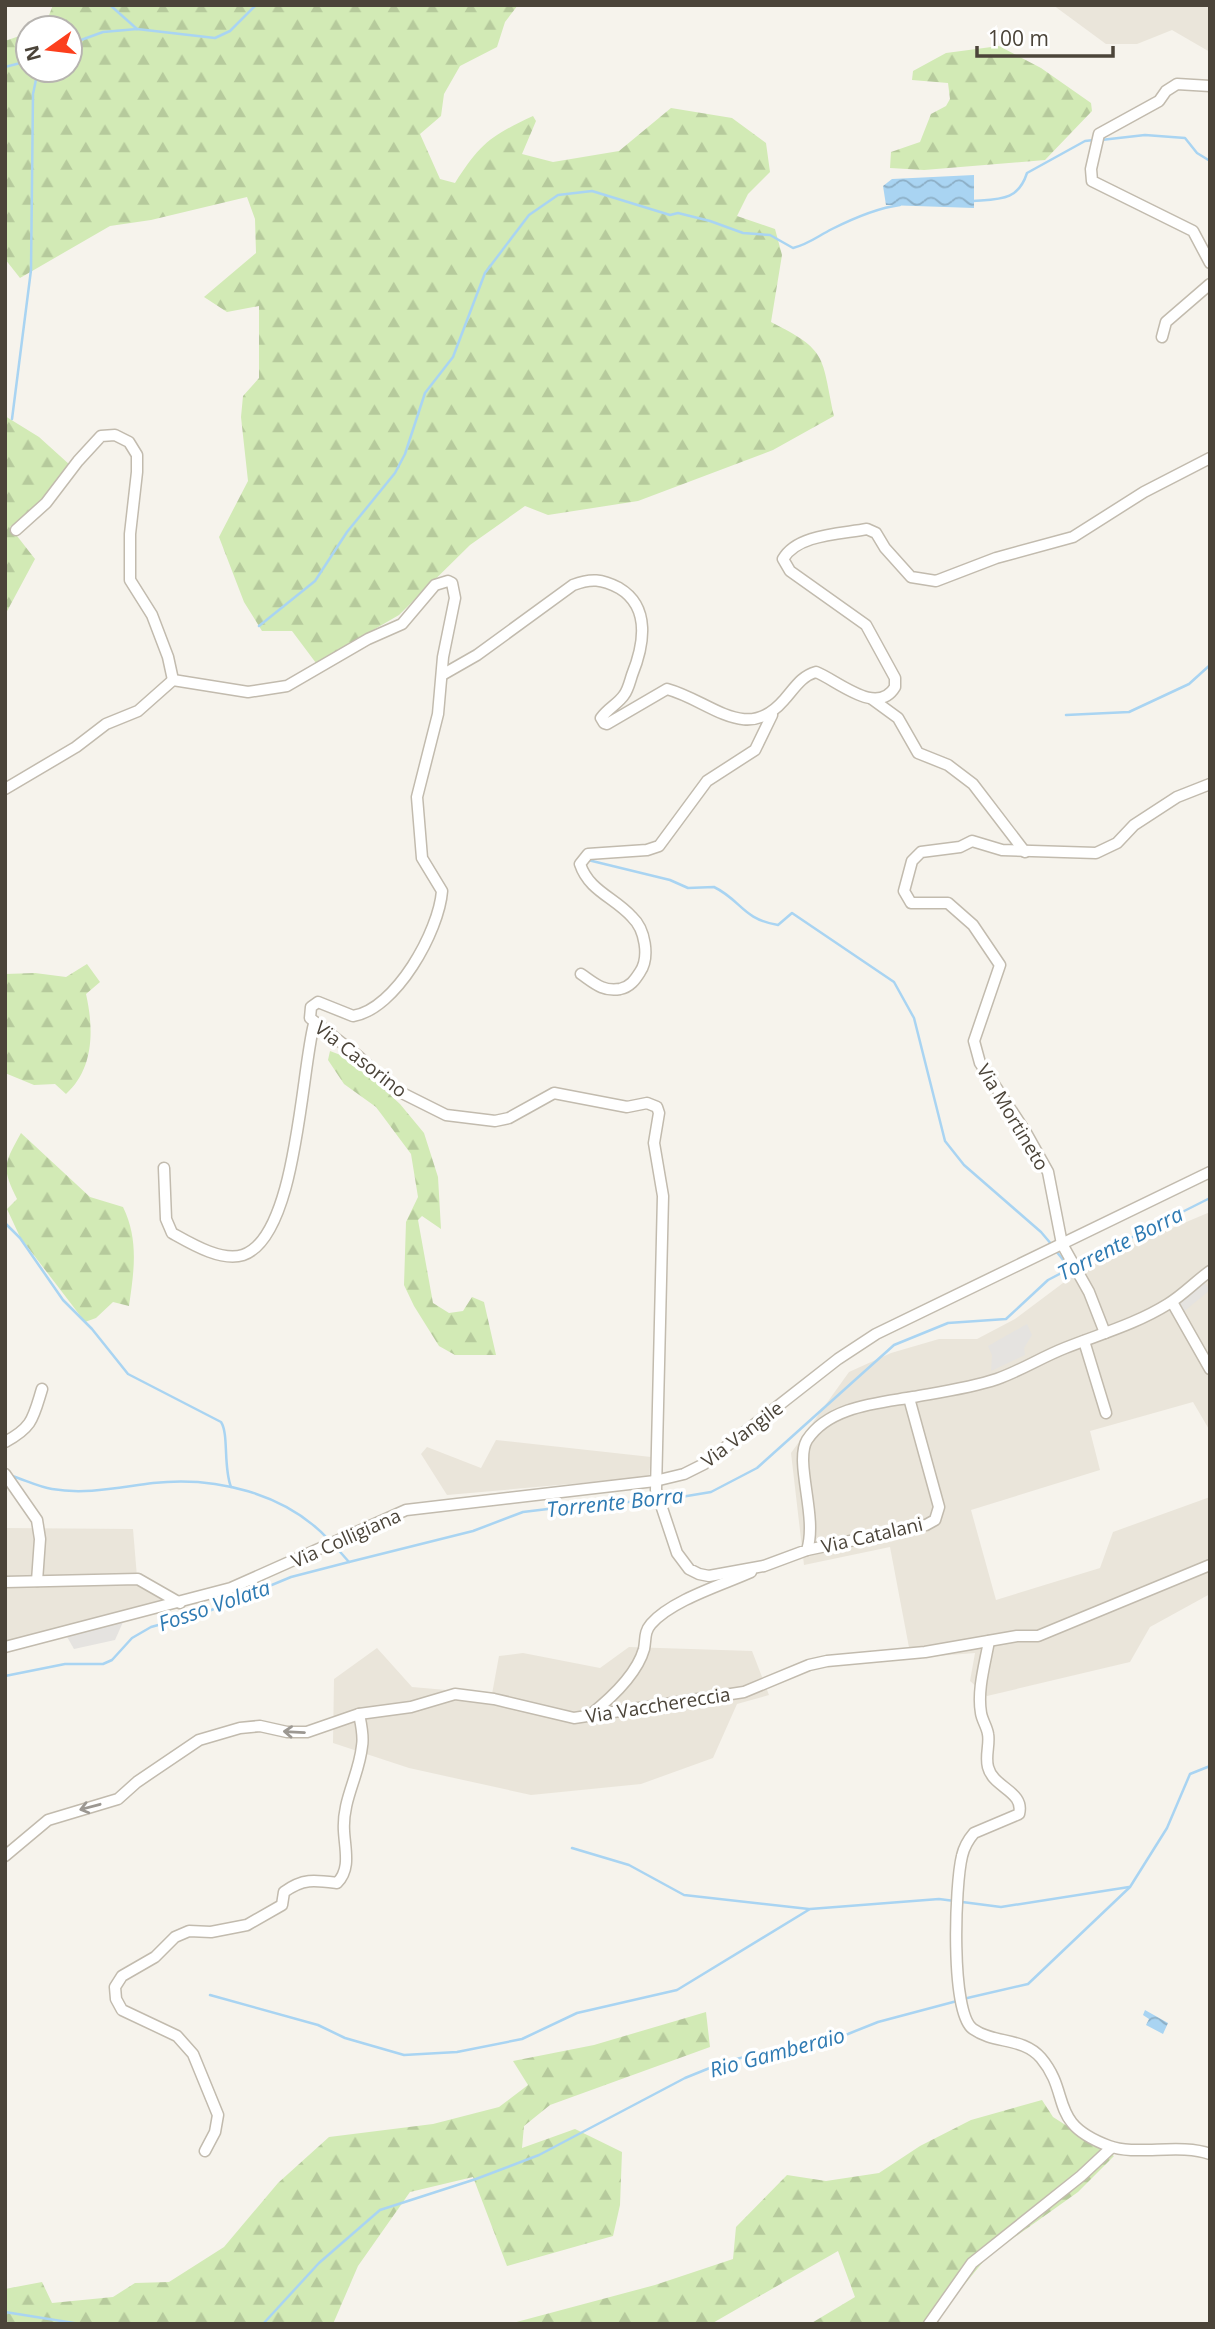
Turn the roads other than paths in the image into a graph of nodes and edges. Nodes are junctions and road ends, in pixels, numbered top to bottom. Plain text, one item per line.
1 (1210, 86) edge
2 (1210, 263) edge
3 (1210, 284) edge
4 (1162, 337) dead end
5 (1210, 458) edge
6 (16, 530) dead end
7 (442, 675) junction
8 (173, 680) junction
9 (872, 699) junction
10 (774, 711) junction
11 (1210, 784) edge
12 (5, 789) edge
13 (1025, 852) junction
14 (581, 974) dead end
15 (314, 1024) junction
16 (164, 1168) dead end
17 (1210, 1172) edge
18 (1062, 1244) junction
19 (1210, 1271) edge
20 (1172, 1302) junction
21 (1105, 1333) junction
22 (1084, 1341) junction
23 (1210, 1369) edge
24 (41, 1389) dead end
25 (909, 1398) junction
26 (1106, 1413) dead end
27 (5, 1442) edge
28 (5, 1474) edge
29 (655, 1486) junction
30 (807, 1550) junction
31 (1210, 1565) edge
32 (764, 1566) junction
33 (37, 1581) junction
34 (5, 1582) edge
35 (180, 1603) junction
36 (989, 1641) junction
37 (5, 1647) edge
38 (359, 1714) junction
39 (590, 1715) junction
40 (5, 1856) edge
41 (1111, 2148) junction
42 (205, 2151) dead end
43 (1210, 2154) edge
44 (929, 2324) edge

1 - 2 street
3 - 4 street
5 - 9 street
6 - 8 street
7 - 8 street, Via Casorino
7 - 10 street
7 - 15 street, Via Casorino
8 - 12 street
9 - 10 street
9 - 13 street
10 - 14 street
11 - 13 street, Via Mortineto
13 - 18 street, Via Mortineto
15 - 16 street
15 - 29 street, Via Casorino
17 - 18 street, Via Vangile
18 - 21 street, Via Mortineto
18 - 29 street, Via Vangile
19 - 20 street
20 - 21 street
20 - 23 street
21 - 22 street
22 - 25 street
22 - 26 street
24 - 27 street
25 - 30 street
25 - 30 street, Via Catalani
28 - 33 street
29 - 32 street
29 - 35 street, Via Colligiana
30 - 32 street
31 - 36 street, Via Vacchereccia
32 - 39 street
33 - 34 street
33 - 35 street
35 - 37 street, Via Colligiana
36 - 39 street, Via Vacchereccia
36 - 41 street
38 - 39 street, Via Vacchereccia
38 -> 40 street, Via Vacchereccia
38 - 42 street
41 - 43 street
41 - 44 street

